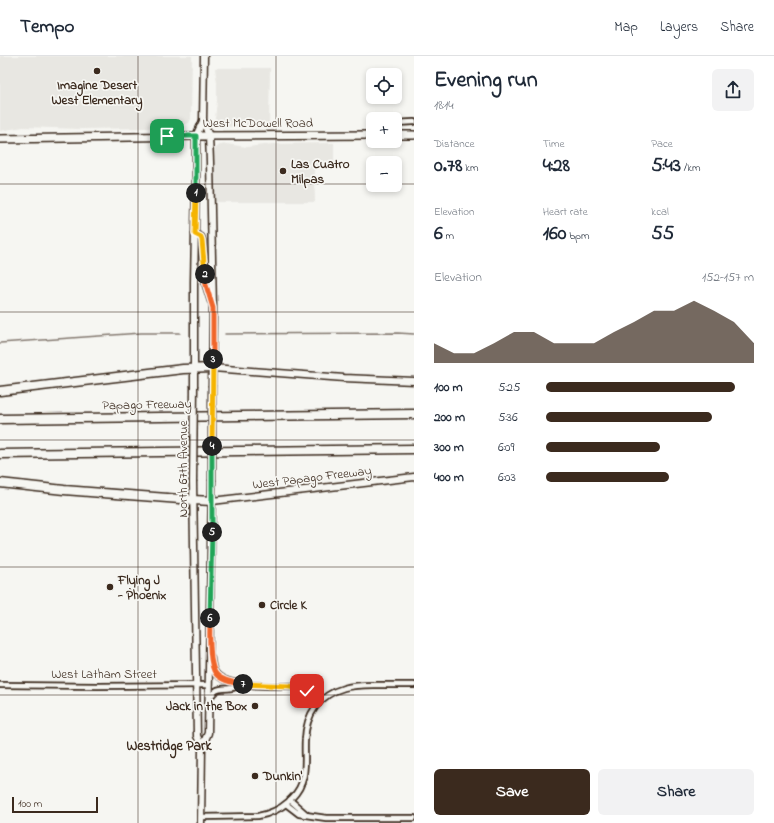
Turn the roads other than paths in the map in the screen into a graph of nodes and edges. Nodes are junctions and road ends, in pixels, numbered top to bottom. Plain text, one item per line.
1 (204, 56) edge
2 (203, 121) junction
3 (402, 122) edge
4 (414, 122) edge
5 (366, 135) edge
6 (402, 135) edge
7 (414, 135) edge
8 (196, 136) junction
9 (209, 136) junction
10 (0, 139) edge
11 (195, 234) junction
12 (213, 308) junction
13 (194, 368) junction
14 (212, 368) junction
15 (414, 381) edge
16 (0, 391) edge
17 (414, 414) edge
18 (0, 419) edge
19 (414, 449) edge
20 (0, 454) edge
21 (414, 477) edge
22 (0, 482) edge
23 (193, 500) junction
24 (212, 501) junction
25 (210, 646) junction
26 (241, 684) junction
27 (0, 685) edge
28 (197, 685) junction
29 (209, 685) junction
30 (414, 685) edge
31 (209, 699) junction
32 (320, 700) junction
33 (202, 747) junction
34 (290, 800) junction
35 (286, 804) junction
36 (307, 815) junction
37 (414, 818) edge
38 (201, 820) edge

1 - 2 main road, North 67th Avenue
2 - 8 main road, North 67th Avenue
2 - 9 main road, North 67th Avenue
3 - 4 street
5 - 9 main road, West McDowell Road
6 - 7 main road
8 - 9 main road, West McDowell Road
8 - 10 main road, West McDowell Road
8 - 11 main road, North 67th Avenue
9 - 12 main road, North 67th Avenue
11 - 12 main road
11 - 13 main road, North 67th Avenue
12 - 14 main road, North 67th Avenue
13 - 14 highway
13 - 16 highway
13 - 23 main road, North 67th Avenue, bridge
14 - 15 main road
14 - 24 main road, North 67th Avenue, bridge
17 - 18 highway, Papago Freeway
19 - 20 highway
21 - 24 main road, West Papago Freeway
22 - 23 highway
23 - 24 highway
23 - 28 main road, North 67th Avenue
24 - 25 main road, North 67th Avenue
25 - 26 street
25 - 29 main road, North 67th Avenue
26 - 31 street
26 - 32 street
27 - 28 street, West Latham Street
28 - 29 street, West Latham Street
28 - 33 main road, North 67th Avenue
29 - 31 main road, North 67th Avenue
30 - 32 street
31 - 33 main road, North 67th Avenue
32 - 34 street
33 - 38 main road, North 67th Avenue
34 - 35 street
34 - 36 street
35 - 36 street
35 - 38 street
36 - 37 street

